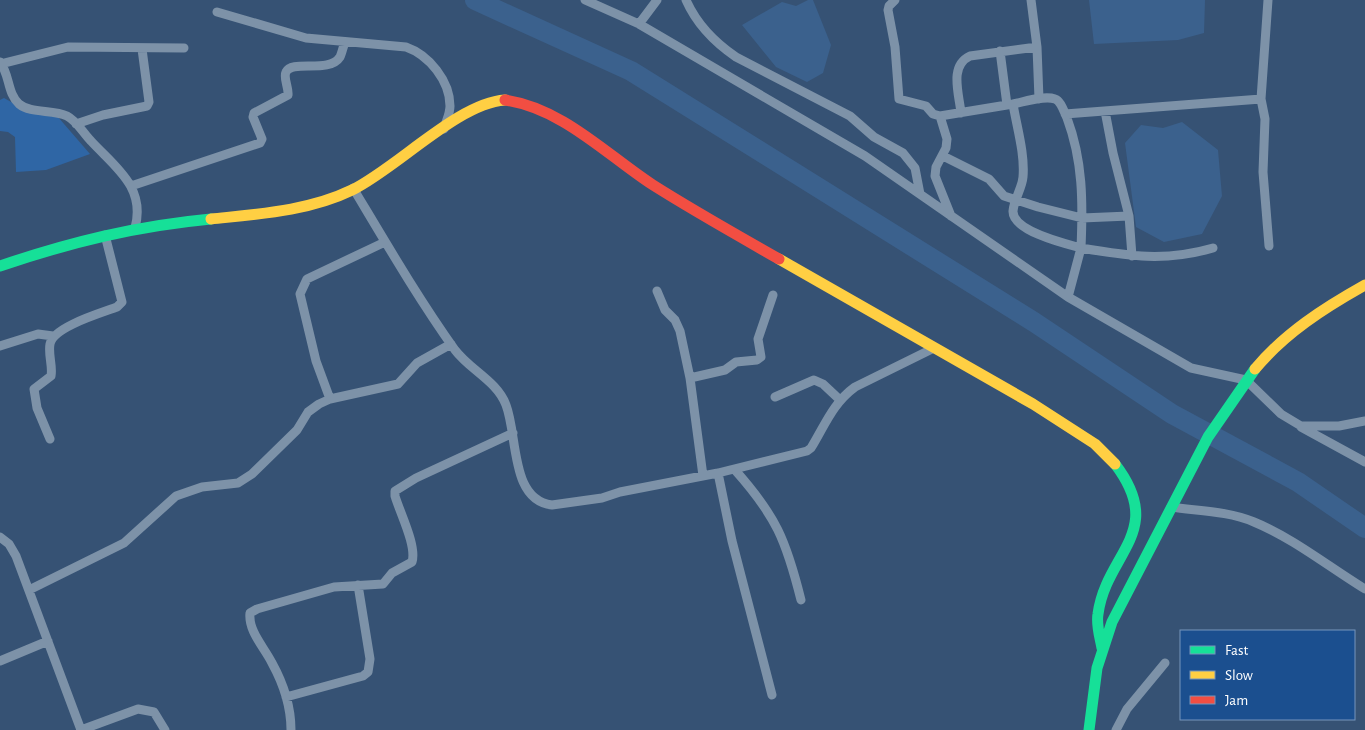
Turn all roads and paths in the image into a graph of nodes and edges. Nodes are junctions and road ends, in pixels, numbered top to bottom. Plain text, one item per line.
1 (585, 0) edge
2 (658, 0) edge
3 (686, 0) edge
4 (895, 0) edge
5 (1031, 0) edge
6 (1268, 0) edge
7 (218, 12) dead end
8 (639, 24) junction
9 (345, 42) junction
10 (1036, 47) junction
11 (184, 48) dead end
12 (142, 49) junction
13 (1000, 52) junction
14 (1, 63) edge
15 (1039, 99) junction
16 (1261, 99) junction
17 (1010, 105) junction
18 (1105, 111) junction
19 (961, 113) junction
20 (1065, 114) junction
21 (940, 116) junction
22 (76, 124) junction
23 (444, 128) junction
24 (943, 156) junction
25 (131, 186) junction
26 (353, 188) junction
27 (920, 194) junction
28 (1016, 200) junction
29 (951, 216) junction
30 (1129, 216) junction
31 (1082, 218) junction
32 (135, 228) junction
33 (105, 236) junction
34 (385, 242) junction
35 (1269, 246) dead end
36 (1082, 248) junction
37 (1213, 248) dead end
38 (1132, 256) junction
39 (0, 266) edge
40 (1365, 285) edge
41 (657, 291) dead end
42 (773, 295) dead end
43 (1068, 297) junction
44 (53, 336) junction
45 (451, 344) junction
46 (0, 346) edge
47 (934, 348) junction
48 (690, 378) junction
49 (1246, 380) junction
50 (776, 397) dead end
51 (330, 399) junction
52 (839, 399) junction
53 (1365, 422) edge
54 (1301, 426) junction
55 (512, 433) junction
56 (50, 439) dead end
57 (1365, 462) edge
58 (735, 470) junction
59 (718, 473) junction
60 (703, 476) junction
61 (1171, 507) junction
62 (0, 537) edge
63 (358, 585) junction
64 (1365, 589) edge
65 (29, 590) junction
66 (801, 600) dead end
67 (48, 641) junction
68 (1102, 648) junction
69 (0, 660) edge
70 (1166, 663) dead end
71 (772, 695) dead end
72 (286, 697) junction
73 (81, 730) edge
74 (165, 730) edge
75 (291, 730) edge
76 (1089, 730) edge
77 (1116, 730) edge

1 - 8 street
2 - 8 street
3 - 27 street
4 - 21 street
5 - 10 street
6 - 16 street
7 - 9 street
8 - 27 street
9 - 23 street
9 - 25 street
10 - 13 street
10 - 15 street
11 - 12 street
12 - 14 street
12 - 22 street
13 - 17 street
13 - 19 street
14 - 22 street
15 - 17 street
15 - 20 street
16 - 18 street
16 - 35 street
17 - 19 street
17 - 28 street
18 - 20 street
18 - 30 street
19 - 21 street
20 - 31 street
21 - 24 street
22 - 25 street
23 - 26 street
23 - 47 street
24 - 28 street
24 - 29 street
25 - 32 street
26 - 32 street
26 - 34 street
27 - 29 street
28 - 31 street
28 - 36 street
29 - 43 street
30 - 31 street
30 - 38 street
31 - 36 street
32 - 33 street
33 - 39 street
33 - 44 street
34 - 45 street
34 - 51 street
36 - 38 street
36 - 43 street
37 - 38 street
40 - 49 street
41 - 48 street
42 - 48 street
43 - 49 street
44 - 46 street
44 - 56 street
45 - 51 street
45 - 55 street
47 - 52 street
47 - 68 street
48 - 60 street
49 - 54 street
49 - 61 street
50 - 52 street
51 - 65 street
52 - 58 street
53 - 54 street
54 - 57 street
55 - 60 street
55 - 63 street
58 - 59 street
58 - 66 street
59 - 60 street
59 - 71 street
61 - 64 street
61 - 68 street
62 - 65 street
63 - 72 street
63 - 72 street
65 - 67 street
67 - 69 street
67 - 73 street
68 - 76 street
70 - 77 street
72 - 75 street
73 - 74 street

